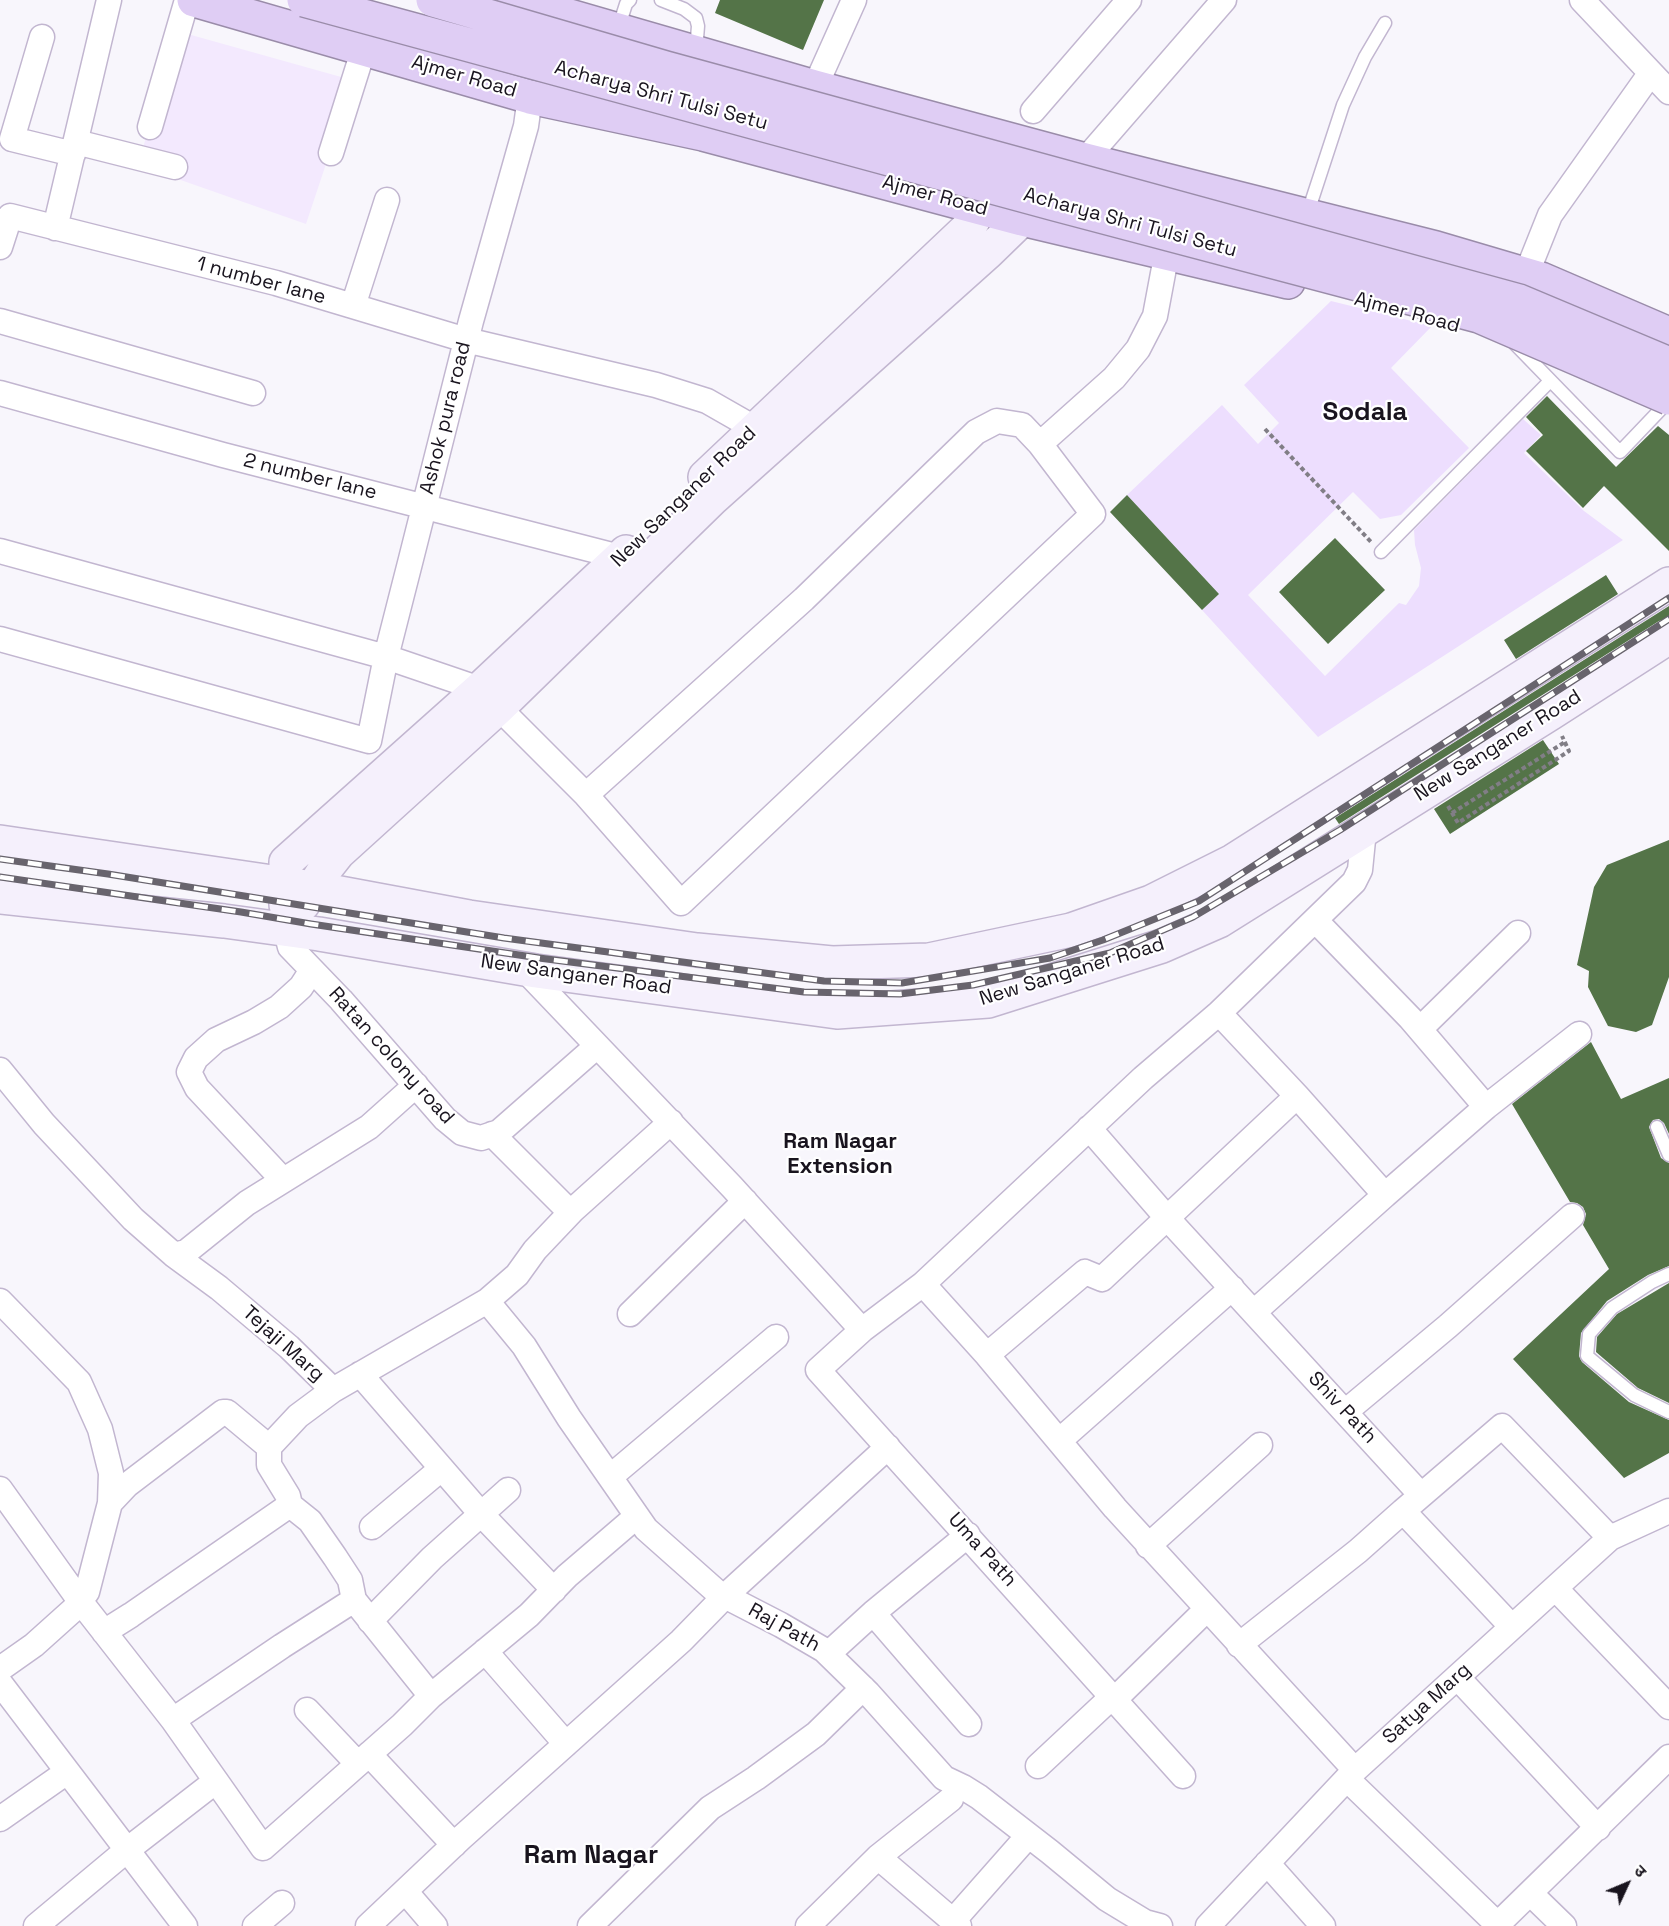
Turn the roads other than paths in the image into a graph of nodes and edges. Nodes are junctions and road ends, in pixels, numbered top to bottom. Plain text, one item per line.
1 (109, 0) edge
2 (187, 0) edge
3 (194, 0) edge
4 (304, 0) edge
5 (433, 0) edge
6 (514, 0) edge
7 (630, 0) edge
8 (661, 0) edge
9 (854, 0) edge
10 (1129, 0) edge
11 (1224, 0) edge
12 (1582, 0) edge
13 (575, 9) edge
14 (1385, 22) dead end
15 (617, 30) junction
16 (42, 37) dead end
17 (364, 48) junction
18 (696, 53) junction
19 (1650, 74) junction
20 (815, 87) junction
21 (1669, 92) edge
22 (530, 97) junction
23 (1033, 111) dead end
24 (150, 127) dead end
25 (6, 137) edge
26 (1008, 138) junction
27 (74, 148) junction
28 (1054, 152) junction
29 (331, 153) dead end
30 (1085, 160) junction
31 (175, 167) dead end
32 (387, 200) dead end
33 (981, 208) junction
34 (5, 215) edge
35 (1306, 216) junction
36 (1022, 219) junction
37 (55, 228) junction
38 (0, 247) edge
39 (1167, 252) junction
40 (1526, 275) junction
41 (353, 306) junction
42 (0, 321) edge
43 (1666, 327) edge
44 (466, 339) junction
45 (1515, 344) junction
46 (1669, 364) edge
47 (1550, 381) junction
48 (0, 393) edge
49 (253, 393) dead end
50 (1665, 404) edge
51 (756, 429) junction
52 (1040, 444) junction
53 (424, 507) junction
54 (0, 551) edge
55 (1381, 552) road end
56 (620, 557) junction
57 (1669, 584) edge
58 (1669, 637) edge
59 (0, 639) edge
60 (386, 657) junction
61 (489, 698) junction
62 (586, 795) junction
63 (1364, 830) junction
64 (0, 842) edge
65 (300, 886) junction
66 (0, 897) edge
67 (1315, 920) junction
68 (286, 931) junction
69 (1518, 933) dead end
70 (524, 969) junction
71 (312, 970) junction
72 (1219, 1013) junction
73 (1420, 1029) junction
74 (1579, 1034) dead end
75 (597, 1046) junction
76 (0, 1070) edge
77 (416, 1085) junction
78 (1297, 1096) junction
79 (1486, 1107) junction
80 (670, 1122) junction
81 (1656, 1127) dead end
82 (1089, 1128) junction
83 (492, 1134) junction
84 (1669, 1155) edge
85 (283, 1180) junction
86 (1385, 1195) junction
87 (745, 1201) junction
88 (570, 1212) junction
89 (1572, 1216) dead end
90 (1168, 1219) junction
91 (174, 1255) junction
92 (1669, 1274) edge
93 (923, 1284) junction
94 (1232, 1288) junction
95 (0, 1301) edge
96 (487, 1301) junction
97 (1254, 1312) junction
98 (630, 1314) dead end
99 (862, 1330) junction
100 (776, 1337) dead end
101 (987, 1355) junction
102 (360, 1374) junction
103 (333, 1390) junction
104 (1345, 1412) junction
105 (1669, 1412) edge
106 (1059, 1441) junction
107 (1260, 1445) dead end
108 (269, 1447) junction
109 (888, 1447) junction
110 (441, 1469) junction
111 (610, 1477) junction
112 (0, 1489) edge
113 (508, 1490) dead end
114 (1421, 1495) junction
115 (110, 1503) junction
116 (291, 1505) junction
117 (1403, 1511) junction
118 (1669, 1511) edge
119 (482, 1515) junction
120 (637, 1516) junction
121 (372, 1527) dead end
122 (968, 1535) junction
123 (1610, 1538) junction
124 (1149, 1546) junction
125 (1555, 1588) junction
126 (554, 1590) junction
127 (724, 1596) junction
128 (354, 1600) junction
129 (80, 1601) junction
130 (1206, 1610) junction
131 (873, 1613) junction
132 (370, 1621) junction
133 (1512, 1627) junction
134 (104, 1632) junction
135 (1239, 1645) junction
136 (485, 1651) junction
137 (828, 1654) junction
138 (0, 1669) edge
139 (1457, 1677) junction
140 (0, 1683) edge
141 (863, 1688) junction
142 (431, 1696) junction
143 (1114, 1697) junction
144 (1669, 1707) edge
145 (307, 1710) dead end
146 (173, 1720) junction
147 (969, 1724) dead end
148 (566, 1744) junction
149 (1669, 1757) edge
150 (364, 1759) junction
151 (1038, 1766) dead end
152 (67, 1772) junction
153 (1351, 1775) junction
154 (1183, 1776) dead end
155 (216, 1781) junction
156 (951, 1798) dead end
157 (0, 1819) edge
158 (1598, 1828) junction
159 (1028, 1836) junction
160 (454, 1845) junction
161 (127, 1850) junction
162 (878, 1857) junction
163 (1267, 1863) junction
164 (405, 1891) junction
165 (1530, 1893) junction
166 (282, 1903) dead end
167 (956, 1923) edge
168 (1497, 1925) edge
169 (36, 1926) edge
170 (185, 1926) edge
171 (255, 1926) edge
172 (368, 1926) edge
173 (435, 1926) edge
174 (590, 1926) edge
175 (808, 1926) edge
176 (1160, 1926) edge
177 (1208, 1926) edge
178 (1323, 1926) edge
179 (1563, 1926) edge

1 - 27 street
2 - 24 street
3 - 17 highway, Ajmer Road
4 - 50 highway, Acharya Shri Tulsi Setu, bridge
5 - 46 highway, Acharya Shri Tulsi Setu, bridge
6 - 13 highway
7 - 15 lane
8 - 18 lane
9 - 20 street
10 - 23 street
11 - 30 street
12 - 19 street
13 - 15 highway
14 - 35 lane
15 - 18 highway
16 - 25 street
17 - 22 highway, Ajmer Road
17 - 29 street
18 - 20 highway
19 - 21 street
19 - 40 street
20 - 26 highway
22 - 33 highway, Ajmer Road
22 - 44 street, Ashok pura road
25 - 27 street
26 - 28 highway
26 - 33 main road, New Sanganer Road
27 - 31 street
27 - 37 street
28 - 30 highway
28 - 36 main road, New Sanganer Road
30 - 35 highway
32 - 41 street
33 - 36 highway, Ajmer Road
33 - 51 main road, New Sanganer Road
34 - 37 street, 1 number lane
34 - 38 street
35 - 40 highway
36 - 39 highway, Ajmer Road
36 - 61 main road, New Sanganer Road
37 - 41 street, 1 number lane
39 - 45 highway, Ajmer Road
39 - 52 street
40 - 43 highway
41 - 44 street, 1 number lane
42 - 49 street
44 - 51 street, 1 number lane
44 - 53 street, Ashok pura road
45 - 47 lane
45 - 50 highway, Ajmer Road
47 - 50 lane
47 - 55 lane
48 - 53 street, 2 number lane
51 - 56 main road, New Sanganer Road
52 - 62 street
52 - 62 street
53 - 56 street, 2 number lane
53 - 60 street, Ashok pura road
54 - 60 street
56 - 61 main road, New Sanganer Road
57 - 65 main road, New Sanganer Road
58 - 63 main road, New Sanganer Road
59 - 60 street, Ashok pura road
60 - 61 street
61 - 62 street
61 - 65 main road, New Sanganer Road
63 - 67 street
63 - 70 main road, New Sanganer Road
64 - 65 main road, New Sanganer Road
65 - 68 main road, New Sanganer Road
66 - 68 main road, New Sanganer Road
67 - 72 street
67 - 73 street
68 - 70 main road, New Sanganer Road
68 - 71 street, Ratan colony road
69 - 73 street
70 - 75 street
71 - 77 street, Ratan colony road
71 - 85 street
72 - 78 street
72 - 82 street
73 - 79 street
74 - 79 street
75 - 80 street
75 - 83 street
76 - 91 street, Tejaji Marg
77 - 83 street, Ratan colony road
77 - 85 street
78 - 86 street
78 - 90 street
79 - 86 street
80 - 87 street
80 - 88 street, Tejaji Marg
81 - 84 lane
82 - 90 street, Shiv Path
82 - 93 street
83 - 88 street
85 - 91 street
86 - 97 street
87 - 98 street
87 - 99 street
88 - 96 street, Tejaji Marg
89 - 104 street
90 - 94 street, Shiv Path
90 - 101 street
91 - 103 street, Tejaji Marg
92 - 105 lane
93 - 99 street
93 - 101 street
94 - 97 street, Shiv Path
94 - 106 street
95 - 115 street
96 - 102 street, Tejaji Marg
96 - 111 street, Raj Path
97 - 104 street, Shiv Path
99 - 109 street, Uma Path
100 - 111 street
101 - 106 street
102 - 103 street, Tejaji Marg
102 - 110 street
103 - 108 street
104 - 114 street, Shiv Path
106 - 124 street
107 - 124 street
108 - 115 street
108 - 116 street
109 - 122 street, Uma Path
109 - 127 street
110 - 119 street
110 - 121 street
111 - 120 street, Raj Path
112 - 129 street
113 - 119 street
114 - 117 street
114 - 123 street
115 - 129 street
116 - 128 street
116 - 134 street
117 - 133 street
117 - 135 street
118 - 123 street, Satya Marg
119 - 126 street
119 - 132 street
120 - 126 street
120 - 127 street, Raj Path
122 - 131 street
122 - 143 street, Uma Path
123 - 125 street, Satya Marg
124 - 130 street
125 - 133 street, Satya Marg
125 - 144 street
126 - 136 street
127 - 137 street, Raj Path
127 - 148 street
128 - 132 street
128 - 146 street
129 - 134 street
129 - 138 street
130 - 135 street
130 - 143 street
131 - 137 street
131 - 147 street
132 - 142 street
133 - 139 street, Satya Marg
134 - 146 street
135 - 153 street
136 - 142 street
136 - 148 street
137 - 141 street, Raj Path
139 - 153 street, Satya Marg
139 - 158 street
140 - 152 street
141 - 159 street, Raj Path
141 - 174 street
142 - 150 street
143 - 151 street
143 - 154 street, Uma Path
145 - 150 street
146 - 155 street
148 - 160 street
149 - 158 street
150 - 155 street
150 - 160 street
152 - 157 street
152 - 161 street
153 - 163 street, Satya Marg
153 - 168 street
155 - 161 street
156 - 162 street
158 - 165 street
159 - 167 street
159 - 176 street, Raj Path
160 - 164 street
161 - 169 street
161 - 170 street
162 - 167 street
162 - 175 street
163 - 177 street, Satya Marg
163 - 178 street
164 - 172 street
164 - 173 street
165 - 168 street
165 - 179 street
166 - 171 street

